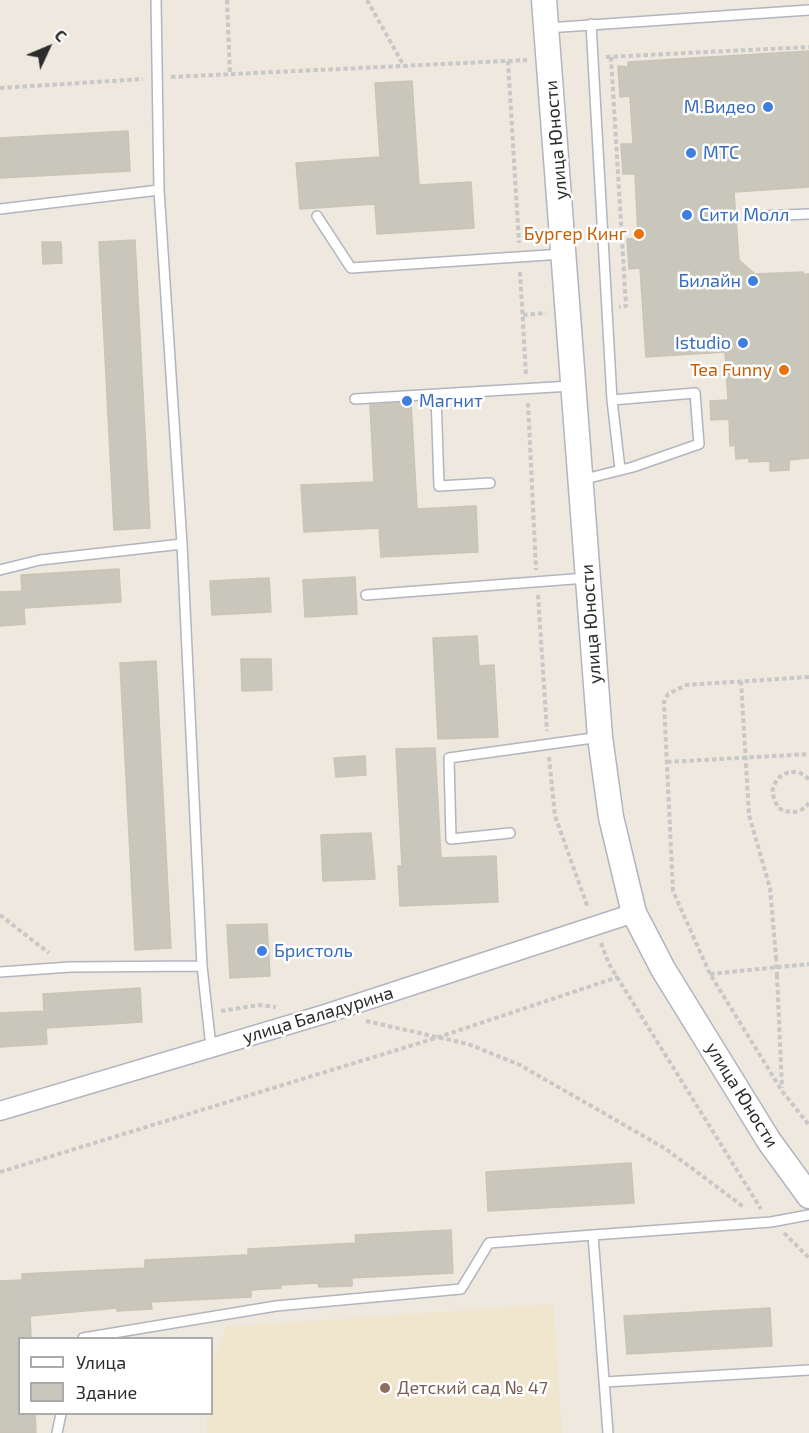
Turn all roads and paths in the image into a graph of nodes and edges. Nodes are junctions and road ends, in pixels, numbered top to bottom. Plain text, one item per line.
1 (156, 0) edge
2 (227, 0) edge
3 (367, 0) edge
4 (544, 0) edge
5 (809, 10) edge
6 (591, 24) junction
7 (547, 28) junction
8 (809, 47) edge
9 (593, 57) junction
10 (549, 59) junction
11 (404, 66) junction
12 (230, 75) junction
13 (158, 78) junction
14 (0, 88) edge
15 (159, 190) junction
16 (0, 209) edge
17 (809, 214) edge
18 (317, 216) dead end
19 (759, 216) dead end
20 (565, 254) junction
21 (574, 386) junction
22 (436, 395) junction
23 (355, 399) dead end
24 (612, 400) junction
25 (620, 469) junction
26 (581, 480) junction
27 (490, 483) dead end
28 (182, 544) junction
29 (0, 570) edge
30 (588, 578) junction
31 (366, 595) dead end
32 (809, 677) edge
33 (741, 681) junction
34 (600, 737) junction
35 (809, 754) edge
36 (746, 758) junction
37 (667, 762) junction
38 (809, 779) edge
39 (809, 803) edge
40 (510, 833) dead end
41 (634, 913) junction
42 (0, 915) edge
43 (809, 964) edge
44 (202, 966) junction
45 (70, 967) junction
46 (0, 972) edge
47 (710, 974) junction
48 (618, 977) dead end
49 (281, 1008) dead end
50 (207, 1013) junction
51 (364, 1021) dead end
52 (439, 1037) junction
53 (211, 1047) junction
54 (782, 1091) junction
55 (0, 1111) edge
56 (809, 1125) edge
57 (0, 1172) edge
58 (809, 1196) edge
59 (809, 1215) edge
60 (771, 1222) junction
61 (593, 1235) junction
62 (809, 1258) edge
63 (89, 1337) edge
64 (809, 1370) edge
65 (605, 1382) junction
66 (61, 1415) edge
67 (57, 1433) edge
68 (608, 1433) edge

1 - 13 lane
2 - 12 path
3 - 11 path
4 - 7 street, улица Юности
5 - 6 lane
6 - 7 lane
6 - 9 lane
7 - 10 street, улица Юности
8 - 9 path
9 - 24 lane
10 - 11 path
10 - 20 street, улица Юности
11 - 12 path
12 - 13 path
13 - 14 path
13 - 15 lane
15 - 16 lane
15 - 28 lane
17 - 19 lane
18 - 20 lane
20 - 21 street, улица Юности
21 - 22 lane
21 - 26 street, улица Юности
22 - 23 lane
22 - 27 lane
24 - 25 lane
24 - 25 lane
25 - 26 lane
26 - 30 street, улица Юности
28 - 29 lane
28 - 44 lane
30 - 31 lane
30 - 34 street, улица Юности
32 - 33 path
33 - 36 path
33 - 37 path
34 - 40 lane
34 - 41 street, улица Юности
35 - 36 path
36 - 37 path
36 - 54 path, bridge
37 - 47 path
38 - 39 path
41 - 53 street, улица Баладурина
41 - 58 street, улица Юности
42 - 45 path
43 - 47 path
44 - 45 lane
44 - 50 lane
45 - 46 lane
47 - 54 path
48 - 52 path
49 - 50 path
50 - 53 lane
51 - 52 path
52 - 57 path
52 - 60 path
53 - 55 street, улица Баладурина
54 - 56 path
59 - 60 lane
60 - 61 lane
60 - 62 path
61 - 63 lane
61 - 65 lane
64 - 65 lane
65 - 68 lane
66 - 67 lane

